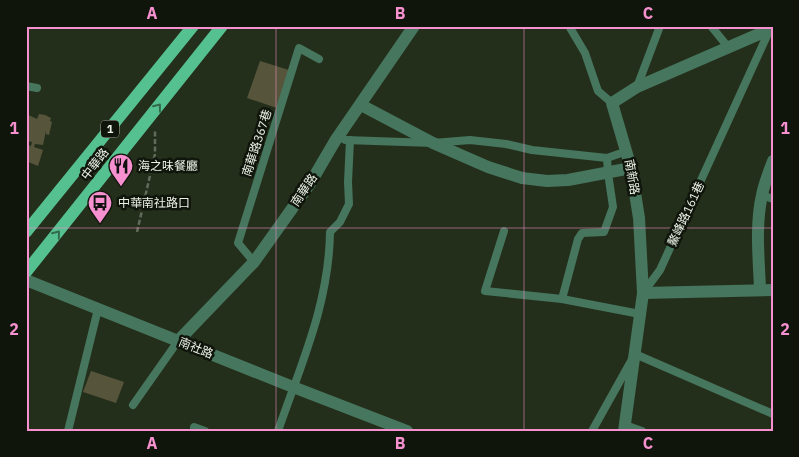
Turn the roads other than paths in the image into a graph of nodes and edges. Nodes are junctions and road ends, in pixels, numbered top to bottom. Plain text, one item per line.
1 (193, 26) edge
2 (222, 26) edge
3 (414, 26) edge
4 (568, 26) edge
5 (660, 26) edge
6 (710, 26) edge
7 (771, 28) edge
8 (728, 47) junction
9 (319, 59) dead end
10 (26, 86) edge
11 (637, 86) junction
12 (37, 88) dead end
13 (612, 102) junction
14 (361, 105) junction
15 (350, 140) junction
16 (335, 141) junction
17 (433, 143) junction
18 (627, 151) junction
19 (607, 158) junction
20 (773, 161) edge
21 (632, 168) junction
22 (608, 173) junction
23 (767, 197) edge
24 (504, 231) dead end
25 (26, 232) edge
26 (254, 262) junction
27 (26, 272) edge
28 (26, 280) edge
29 (766, 290) edge
30 (644, 293) junction
31 (562, 298) junction
32 (98, 309) junction
33 (640, 314) junction
34 (178, 341) junction
35 (634, 354) junction
36 (293, 387) junction
37 (133, 405) dead end
38 (773, 414) edge
39 (194, 427) dead end
40 (624, 428) edge
41 (68, 431) edge
42 (205, 431) edge
43 (278, 431) edge
44 (407, 431) edge
45 (592, 431) edge
46 (642, 431) edge

1 - 25 main road, 中華路 / 1
27 -> 2 main road, 中華路 / 1
3 - 14 street, 南華路
4 - 13 lane
5 - 11 lane
6 - 8 lane
7 - 8 street
7 - 30 lane, 鰲峰路161巷
8 - 11 street
9 - 26 lane, 南華路367巷
10 - 12 lane
11 - 13 street
13 - 18 street, 南新路
14 - 16 street, 南華路
14 - 17 street
15 - 16 lane
15 - 17 lane
15 - 36 lane
16 - 26 street, 南華路
17 - 19 lane
17 - 22 street
18 - 19 lane
18 - 21 street, 南新路
19 - 22 lane
20 - 23 street
21 - 22 street
21 - 30 street, 南新路
22 - 31 lane
23 - 29 street
24 - 31 lane
26 - 34 street, 南華路
28 - 32 street, 南社路
29 - 30 street
30 - 33 street, 南新路
31 - 33 lane
32 - 34 street, 南社路
32 - 41 lane
33 - 35 street, 南新路
34 - 36 street, 南社路
34 - 37 lane
35 - 38 lane
35 - 40 street, 南新路
35 - 45 lane
36 - 43 lane
36 - 44 street, 南社路
39 - 42 lane
40 - 46 lane

